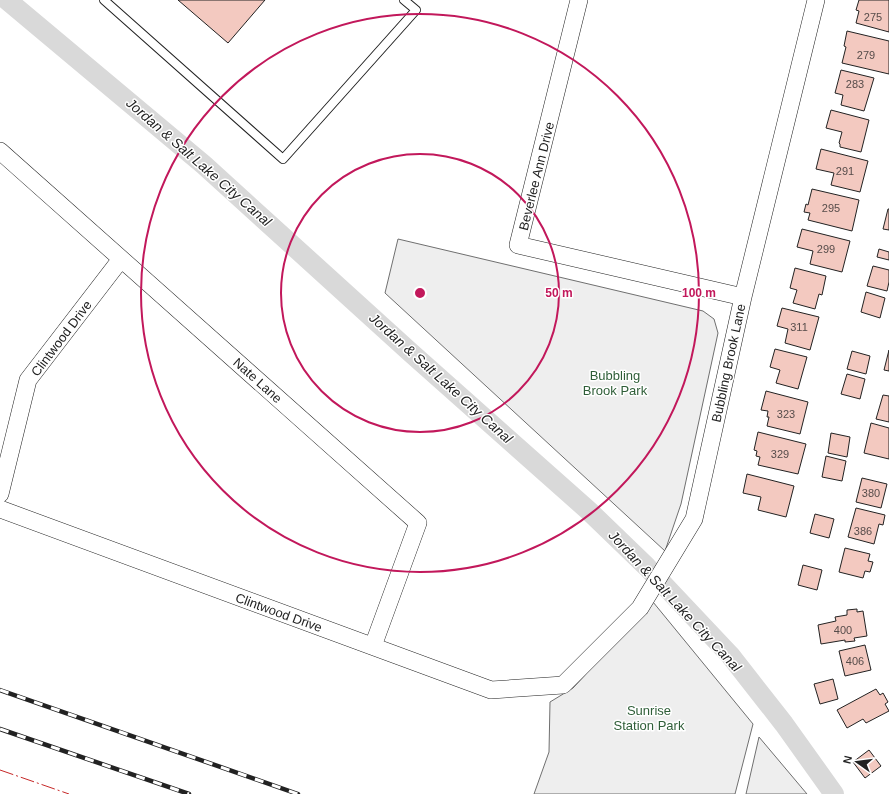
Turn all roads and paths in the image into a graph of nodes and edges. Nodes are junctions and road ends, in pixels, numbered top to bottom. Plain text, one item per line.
1 (104, 0) edge
2 (404, 0) edge
3 (579, 0) edge
4 (816, 0) edge
5 (0, 151) edge
6 (121, 259) junction
7 (743, 297) junction
8 (0, 494) edge
9 (0, 509) edge
10 (372, 646) junction
11 (563, 685) joint

1 - 2 lane
3 - 7 street, Beverlee Ann Drive
4 - 7 street, Bubbling Brook Lane
5 - 6 street, Nate Lane
6 - 8 street, Clintwood Drive
6 - 10 street, Nate Lane
7 - 11 street, Bubbling Brook Lane
9 - 10 street, Clintwood Drive
10 - 11 street, Clintwood Drive

